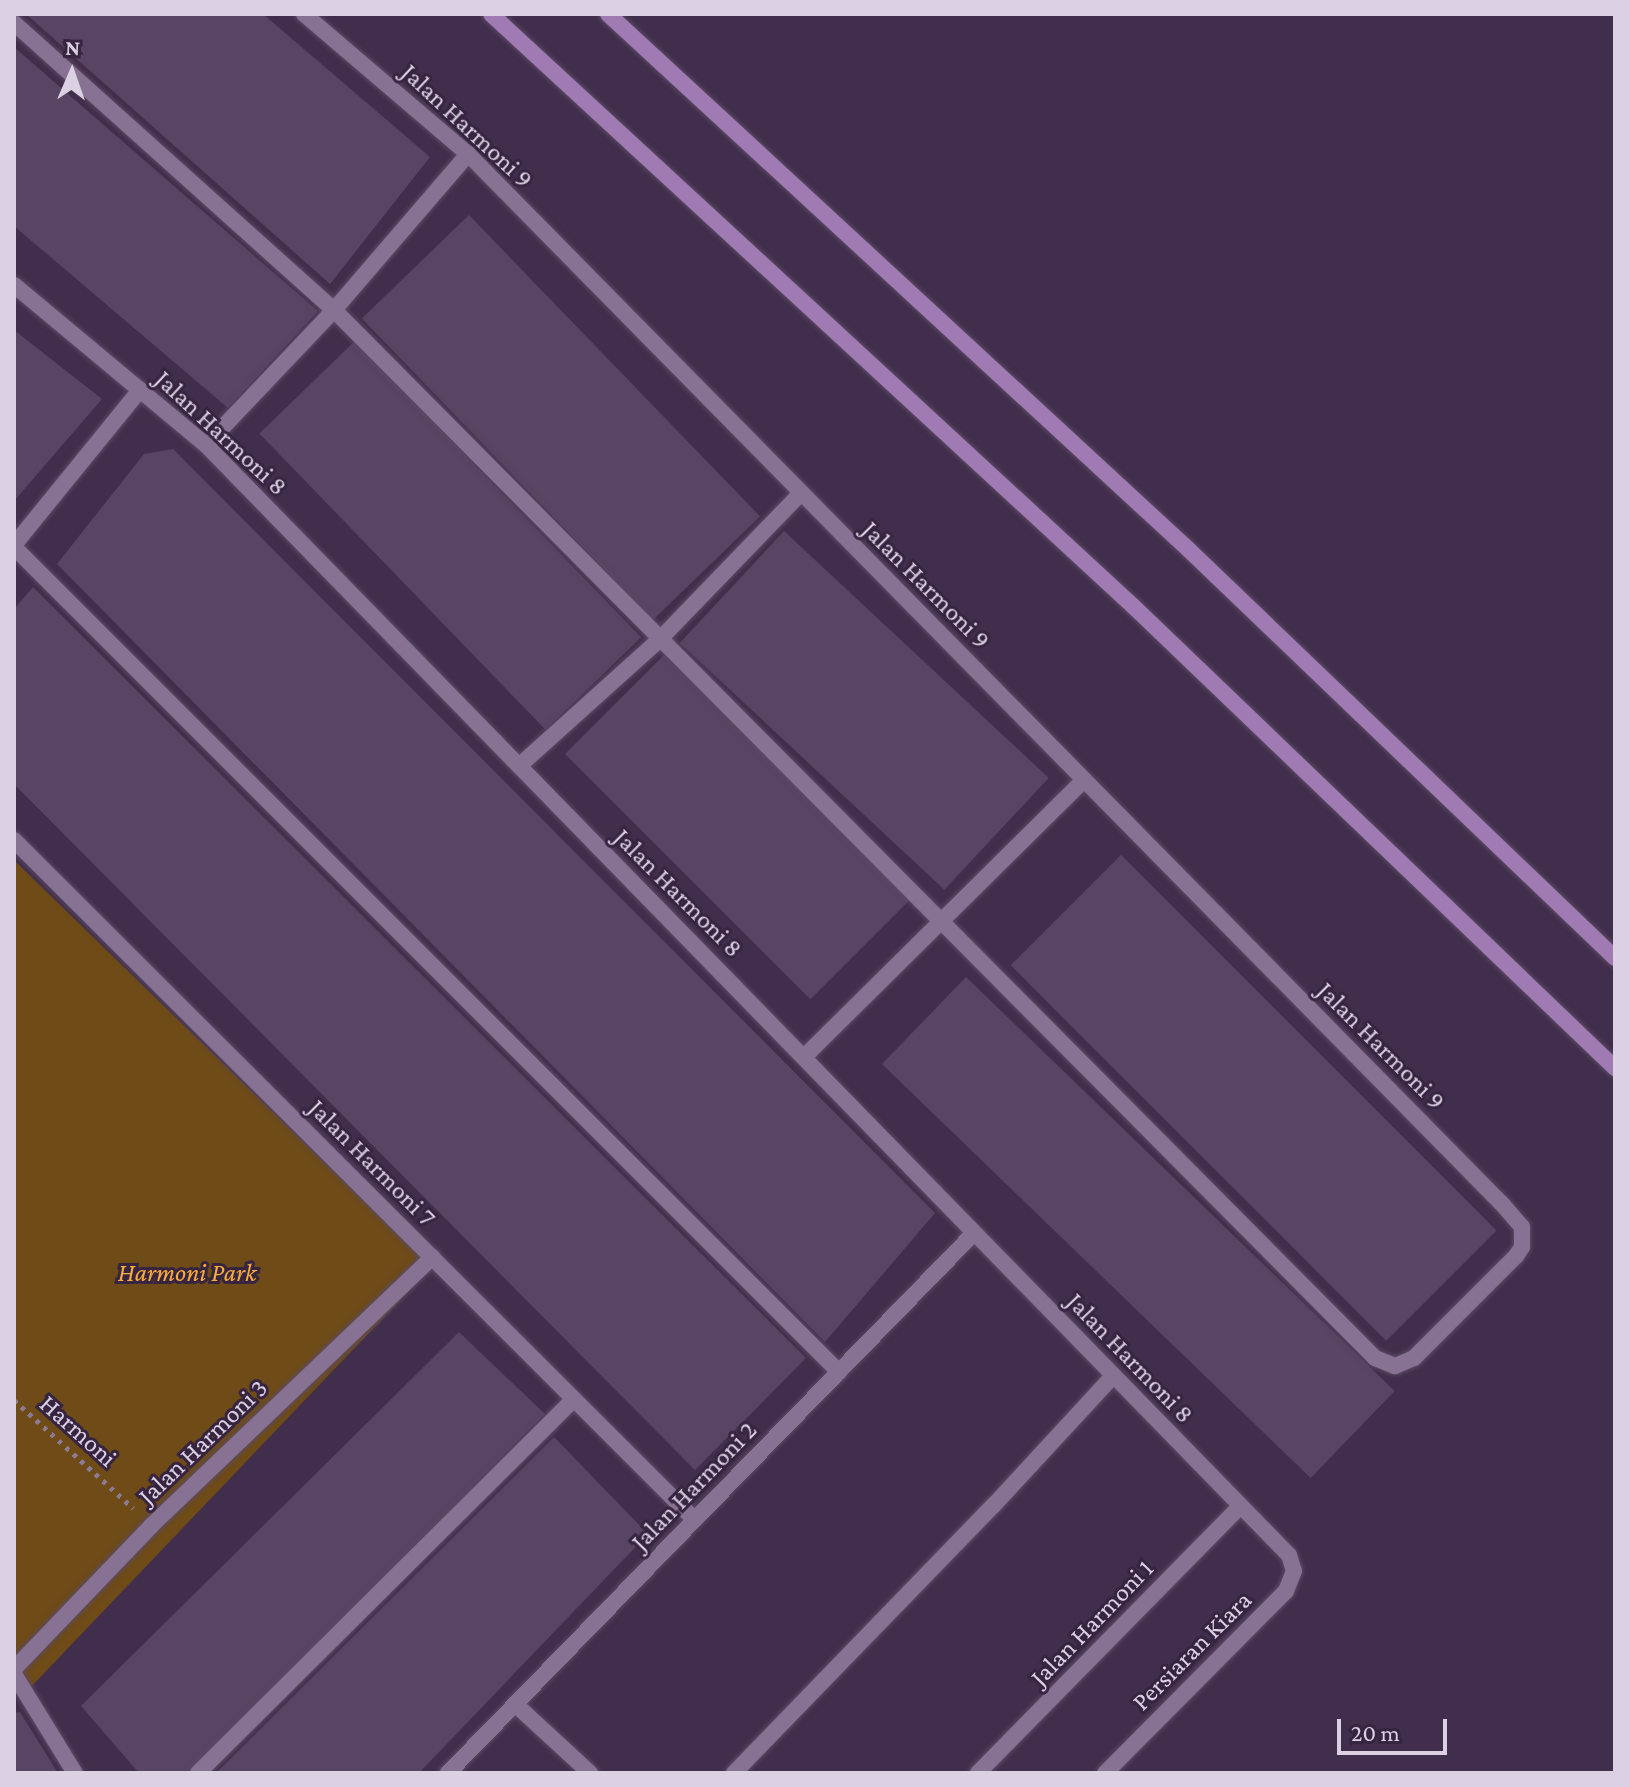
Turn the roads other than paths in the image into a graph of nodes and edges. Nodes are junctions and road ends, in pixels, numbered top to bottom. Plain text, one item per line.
1 (304, 14) edge
2 (491, 14) edge
3 (608, 14) edge
4 (14, 23) edge
5 (468, 154) junction
6 (14, 285) edge
7 (334, 310) junction
8 (140, 390) junction
9 (206, 445) junction
10 (801, 493) junction
11 (14, 546) edge
12 (661, 638) junction
13 (519, 766) junction
14 (1084, 780) junction
15 (14, 840) edge
16 (942, 920) junction
17 (1615, 958) edge
18 (805, 1056) junction
19 (1615, 1068) edge
20 (974, 1233) junction
21 (432, 1257) junction
22 (839, 1372) junction
23 (1113, 1376) junction
24 (574, 1399) junction
25 (1240, 1506) junction
26 (695, 1520) junction
27 (1289, 1555) joint
28 (14, 1671) edge
29 (515, 1704) junction
30 (75, 1773) edge
31 (198, 1773) edge
32 (448, 1773) edge
33 (590, 1773) edge
34 (734, 1773) edge
35 (978, 1773) edge
36 (1105, 1773) edge

1 - 5 street, Jalan Harmoni 9
2 - 19 main road
3 - 17 main road
4 - 7 street
5 - 7 street
5 - 10 street, Jalan Harmoni 9
6 - 8 street, Jalan Harmoni 8
7 - 9 street
7 - 12 street
8 - 9 street, Jalan Harmoni 8
8 - 11 street
9 - 13 street, Jalan Harmoni 8
10 - 12 street
10 - 14 street, Jalan Harmoni 9
11 - 22 street
12 - 13 street
12 - 16 street
13 - 18 street, Jalan Harmoni 8
14 - 16 street
14 - 16 street, Jalan Harmoni 9
15 - 21 street, Jalan Harmoni 7
16 - 18 street
18 - 20 street, Jalan Harmoni 8
20 - 22 street, Jalan Harmoni 2
20 - 23 street, Jalan Harmoni 8
21 - 24 street, Jalan Harmoni 7
21 - 28 street, Jalan Harmoni 3
22 - 26 street, Jalan Harmoni 2
23 - 25 street, Jalan Harmoni 8
23 - 34 street
24 - 26 street, Jalan Harmoni 7
24 - 31 street
25 - 27 street, Jalan Harmoni 8
25 - 35 street, Jalan Harmoni 1
26 - 29 street, Jalan Harmoni 2
27 - 36 street, Persiaran Kiara
28 - 30 street
29 - 32 street, Jalan Harmoni 2
29 - 33 street

